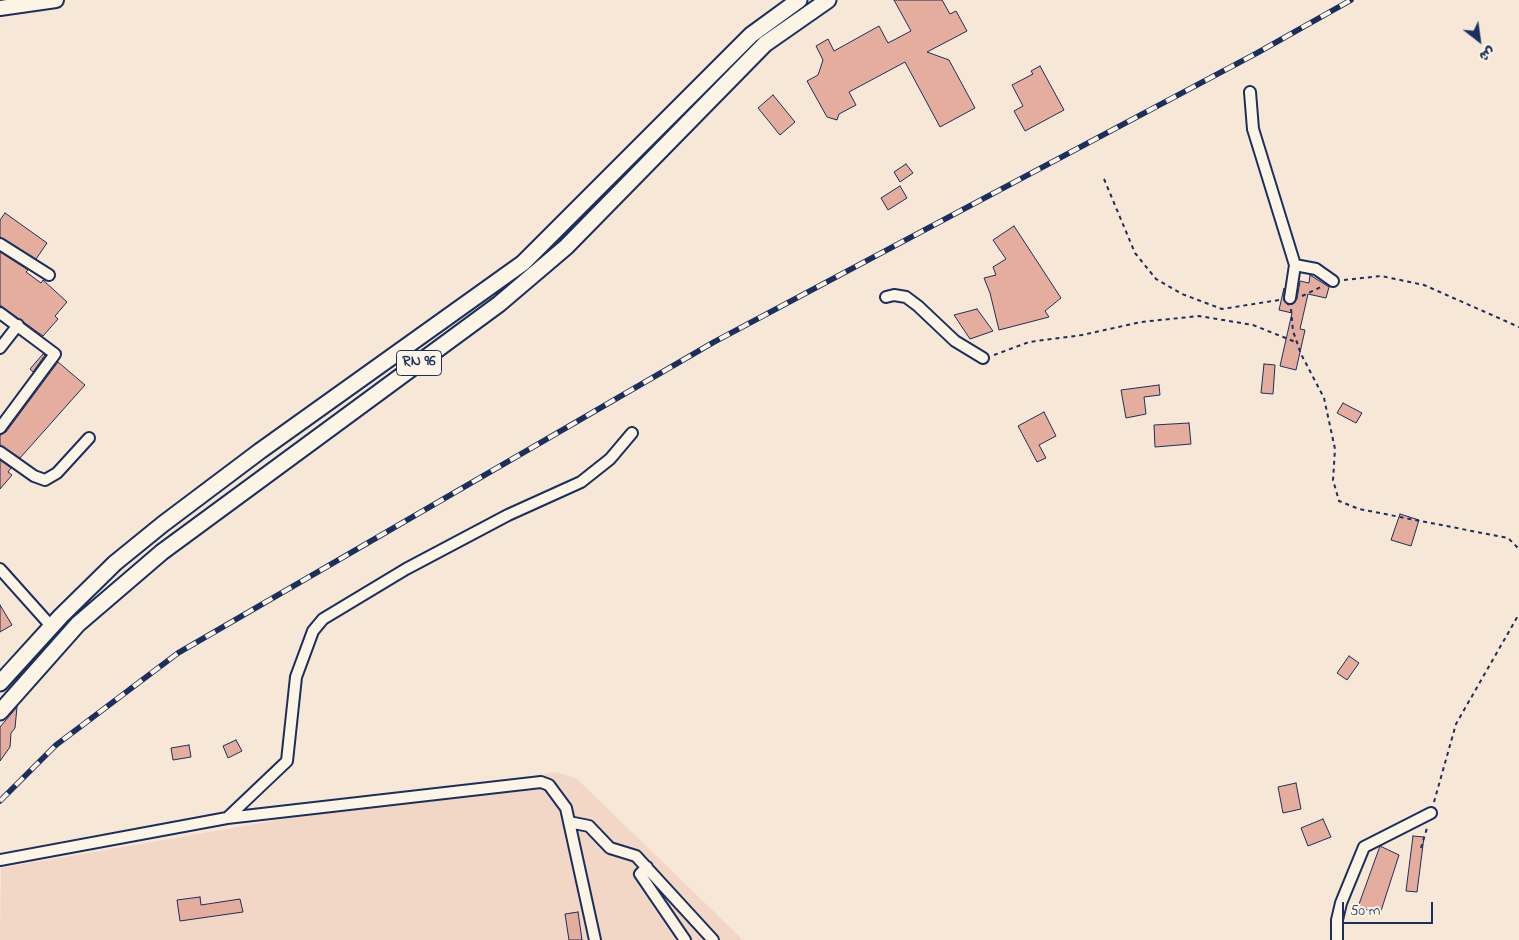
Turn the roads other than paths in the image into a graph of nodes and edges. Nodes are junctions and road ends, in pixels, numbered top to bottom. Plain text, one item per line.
1 (56, 0) edge
2 (799, 0) edge
3 (828, 0) edge
4 (0, 8) edge
5 (1250, 92) dead end
6 (0, 244) edge
7 (1295, 265) junction
8 (49, 275) dead end
9 (1333, 281) dead end
10 (886, 297) dead end
11 (1291, 300) road end
12 (0, 313) edge
13 (18, 325) junction
14 (0, 348) edge
15 (984, 358) road end
16 (0, 428) edge
17 (632, 433) dead end
18 (89, 438) dead end
19 (0, 452) edge
20 (0, 569) edge
21 (51, 626) junction
22 (0, 683) edge
23 (0, 712) edge
24 (1431, 813) road end
25 (227, 818) junction
26 (568, 822) junction
27 (0, 860) edge
28 (647, 867) junction
29 (595, 940) edge
30 (685, 940) edge
31 (713, 940) edge
32 (1337, 940) edge

1 - 4 main road
2 - 21 main road, RN 96
3 - 23 main road, RN 96
5 - 7 street
6 - 8 street
7 - 9 street
7 - 11 street
10 - 15 street
12 - 13 street
13 - 14 street
13 - 16 street
17 - 25 street
18 - 19 street
20 - 21 street
21 - 22 main road, RN 96
24 - 32 street
25 - 26 street
25 - 27 street
26 - 28 street
26 - 29 street
28 - 30 street
28 - 31 street

